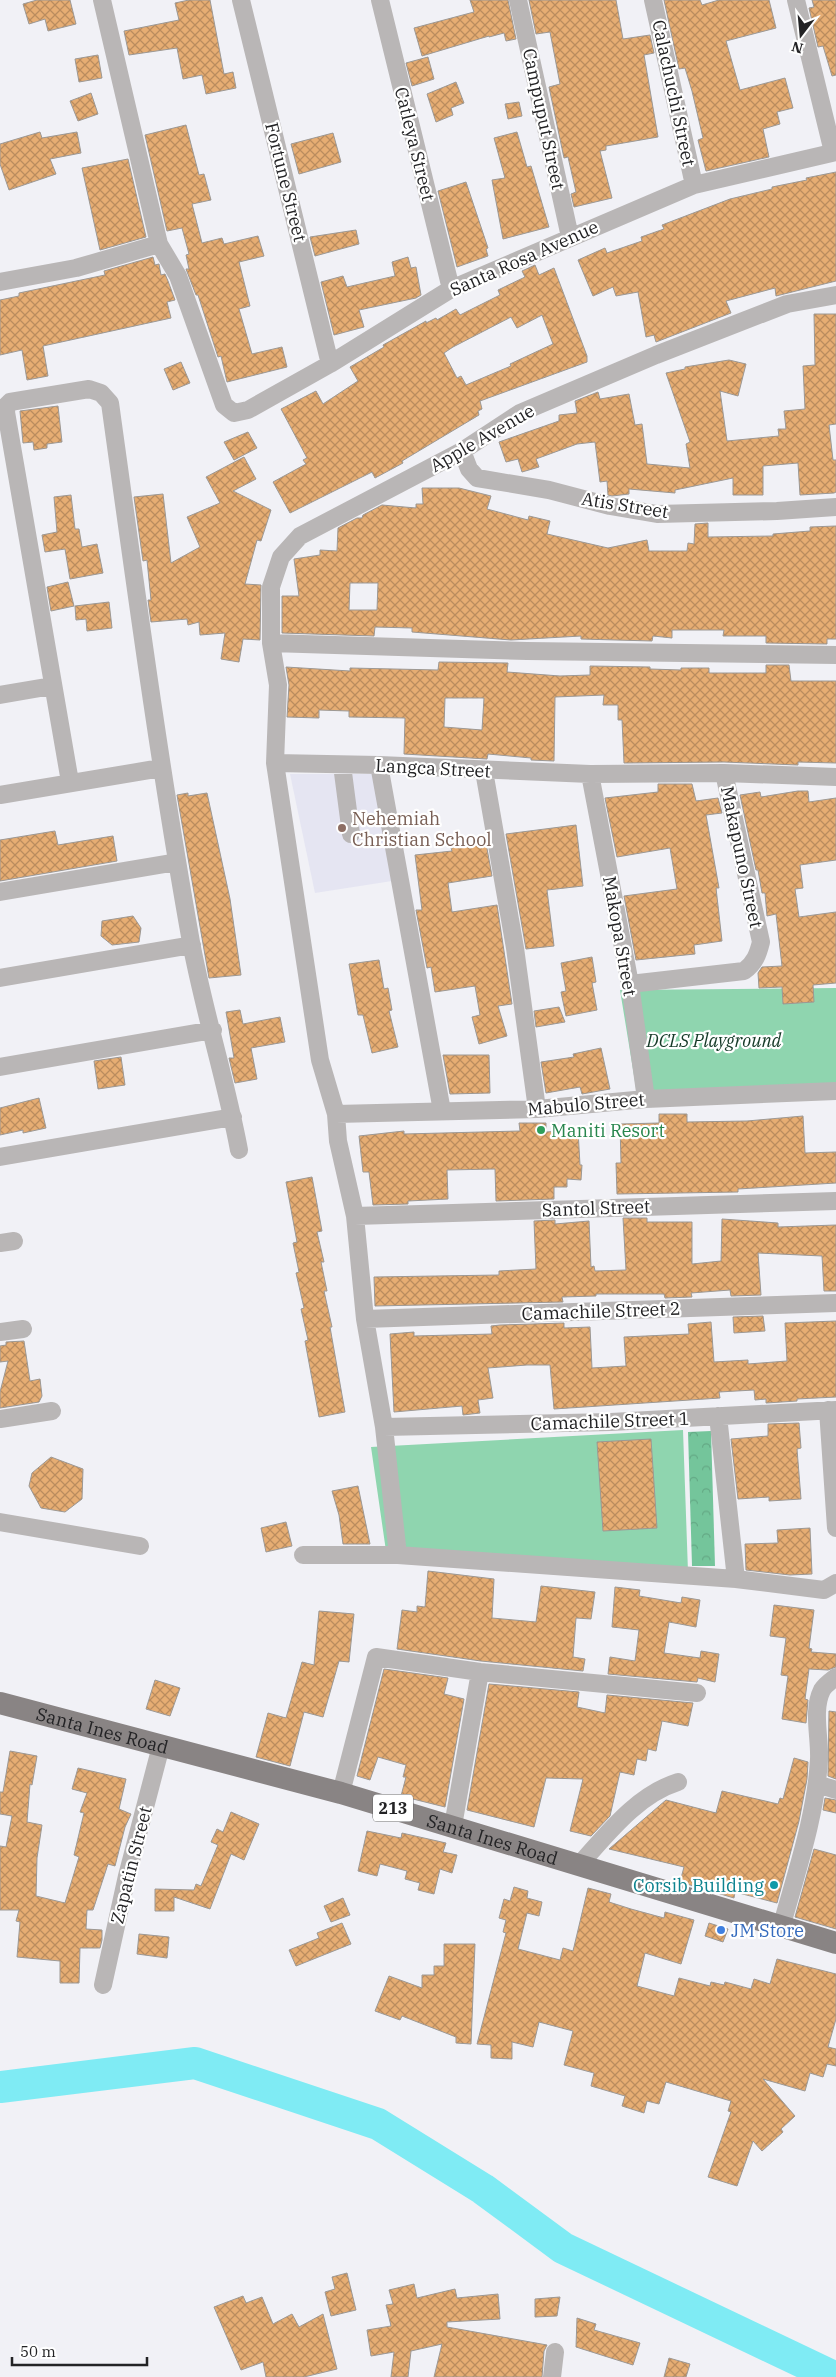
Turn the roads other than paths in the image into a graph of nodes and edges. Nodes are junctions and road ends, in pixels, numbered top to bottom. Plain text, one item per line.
1 (102, 0) edge
2 (242, 0) edge
3 (380, 0) edge
4 (518, 0) edge
5 (653, 0) edge
6 (796, 0) edge
7 (835, 152) edge
8 (694, 185) junction
9 (570, 237) junction
10 (159, 244) junction
11 (0, 282) edge
12 (451, 289) junction
13 (836, 295) edge
14 (330, 364) junction
15 (462, 451) junction
16 (836, 507) edge
17 (271, 643) junction
18 (836, 656) edge
19 (52, 686) junction
20 (0, 695) edge
21 (275, 763) junction
22 (342, 765) junction
23 (379, 765) junction
24 (161, 768) junction
25 (484, 771) junction
26 (724, 773) junction
27 (590, 774) junction
28 (836, 777) edge
29 (70, 782) junction
30 (0, 795) edge
31 (351, 834) dead end
32 (177, 862) junction
33 (0, 892) edge
34 (192, 945) junction
35 (0, 978) edge
36 (630, 984) junction
37 (213, 1030) junction
38 (0, 1067) edge
39 (836, 1091) edge
40 (646, 1099) junction
41 (537, 1109) junction
42 (442, 1111) junction
43 (336, 1114) junction
44 (233, 1117) junction
45 (239, 1150) dead end
46 (0, 1156) edge
47 (836, 1201) edge
48 (355, 1216) junction
49 (836, 1303) edge
50 (365, 1319) junction
51 (23, 1329) dead end
52 (0, 1332) edge
53 (832, 1410) edge
54 (52, 1411) dead end
55 (718, 1416) junction
56 (0, 1418) edge
57 (384, 1427) junction
58 (0, 1522) edge
59 (836, 1528) edge
60 (140, 1546) dead end
61 (303, 1555) dead end
62 (398, 1555) junction
63 (736, 1579) junction
64 (836, 1584) edge
65 (480, 1672) junction
66 (836, 1677) edge
67 (697, 1693) dead end
68 (1, 1707) edge
69 (161, 1746) junction
70 (678, 1782) dead end
71 (817, 1784) junction
72 (836, 1790) edge
73 (341, 1793) junction
74 (453, 1826) junction
75 (580, 1864) junction
76 (781, 1928) junction
77 (836, 1943) edge
78 (103, 1985) dead end
79 (555, 2352) dead end
80 (552, 2377) edge

1 - 10 street
2 - 14 street, Fortune Street
3 - 12 street, Catleya Street
4 - 9 street, Campuput Street
5 - 8 street, Calachuchi Street
6 - 7 street
7 - 8 street, Santa Rosa Avenue
8 - 9 street, Santa Rosa Avenue
9 - 12 street, Santa Rosa Avenue
10 - 11 street
10 - 14 street, Santa Rosa Avenue
12 - 14 street, Santa Rosa Avenue
13 - 15 street, Apple Avenue
15 - 16 street, Atis Street
15 - 17 street, Apple Avenue
17 - 18 street
17 - 21 street, Apple Avenue
19 - 20 street
19 - 24 street
19 - 29 street
21 - 22 street, Langca Street
21 - 43 street, Apple Avenue
22 - 23 street, Langca Street
22 - 31 street
23 - 25 street, Langca Street
23 - 42 street
24 - 29 street
24 - 32 street
25 - 27 street, Langca Street
25 - 41 street
26 - 27 street, Langca Street
26 - 28 street, Langca Street
26 - 36 street, Makapuno Street
27 - 36 street, Makopa Street
29 - 30 street
32 - 33 street
32 - 34 street
34 - 35 street
34 - 37 street
36 - 40 street, Makopa Street
37 - 38 street
37 - 44 street
39 - 40 street, Mabulo Street
40 - 41 street, Mabulo Street
41 - 42 street, Mabulo Street
42 - 43 street, Mabulo Street
43 - 48 street, Apple Avenue
44 - 45 street
44 - 46 street
47 - 48 street, Santol Street
48 - 50 street, Apple Avenue
49 - 50 street, Camachile Street 2
50 - 57 street, Apple Avenue
51 - 52 street
53 - 55 street, Camachile Street 1
53 - 59 street
54 - 56 street
55 - 57 street, Camachile Street 1
55 - 63 street
57 - 62 street, Apple Avenue
58 - 60 street
61 - 62 street
62 - 63 street
63 - 64 street
65 - 67 street
65 - 73 street
65 - 74 street
66 - 71 street
68 - 69 main road, Santa Ines Road / 213
69 - 73 main road, Santa Ines Road / 213
69 - 78 street, Zapatin Street
70 - 75 street
71 - 72 street
71 - 76 street
73 - 74 main road, Santa Ines Road / 213
74 - 75 main road, Santa Ines Road / 213
75 - 76 main road, Santa Ines Road / 213
76 - 77 main road, 213
79 - 80 street

